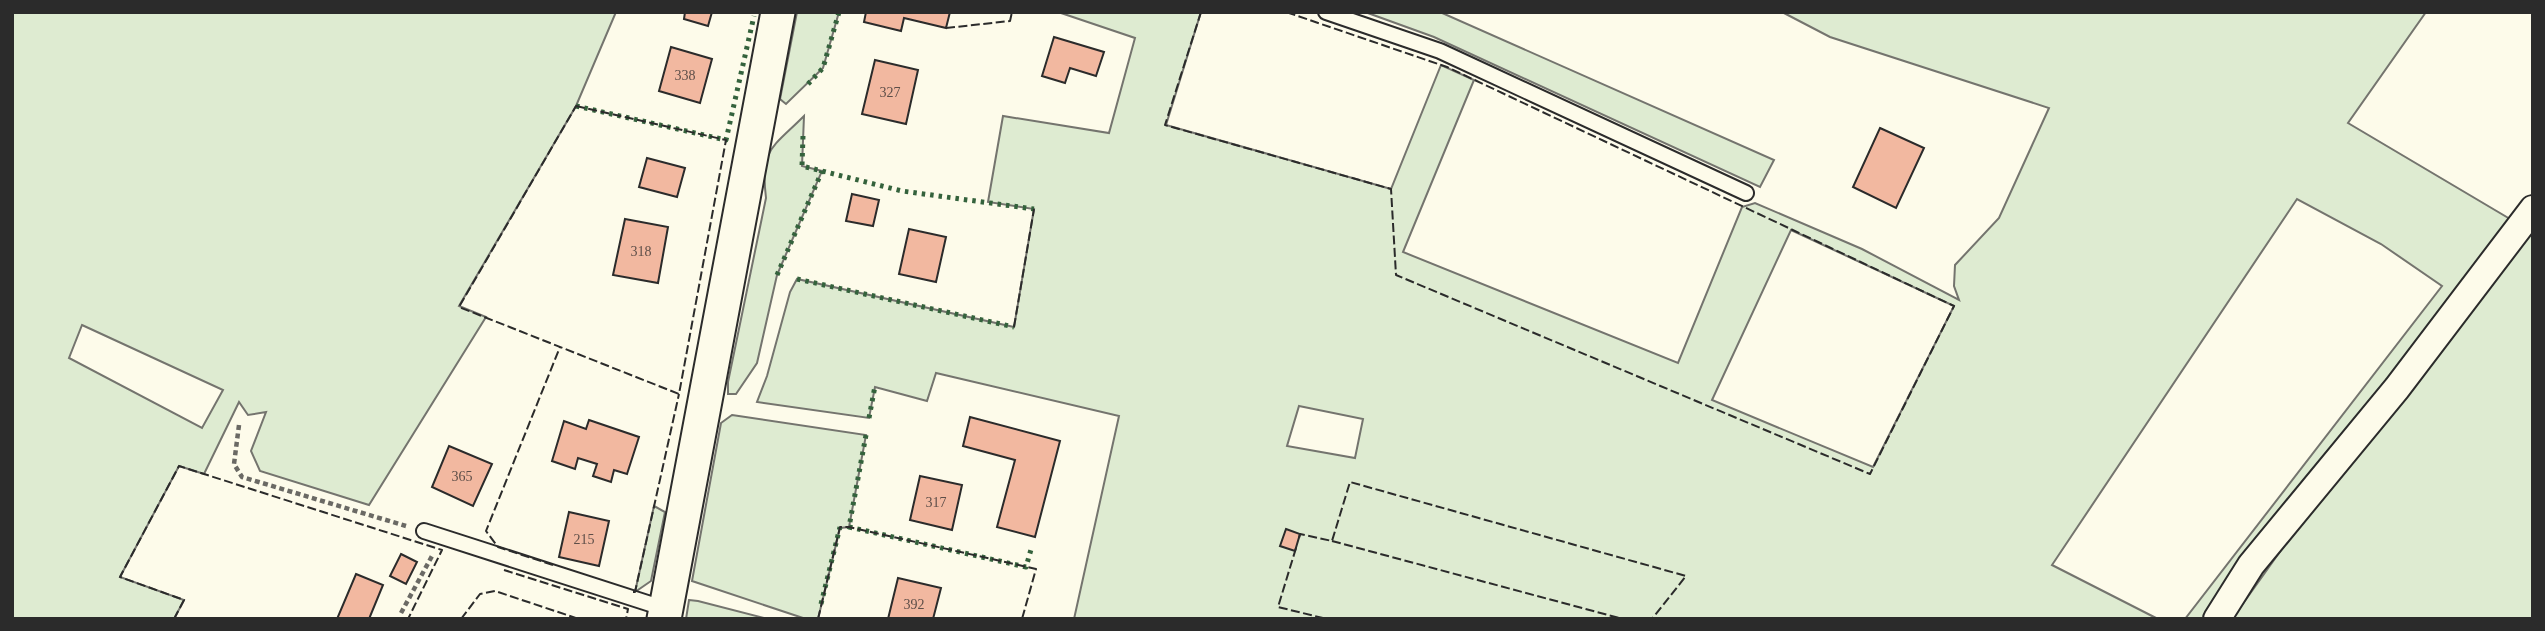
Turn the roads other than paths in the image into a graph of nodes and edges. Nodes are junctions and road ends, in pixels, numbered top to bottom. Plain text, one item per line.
1 (778, 12) edge
2 (1326, 12) edge
3 (1746, 193) dead end
4 (2533, 209) edge
5 (424, 531) road end
6 (665, 614) edge
7 (2217, 619) edge

1 - 6 street
2 - 3 lane
4 - 7 street
5 - 6 lane

